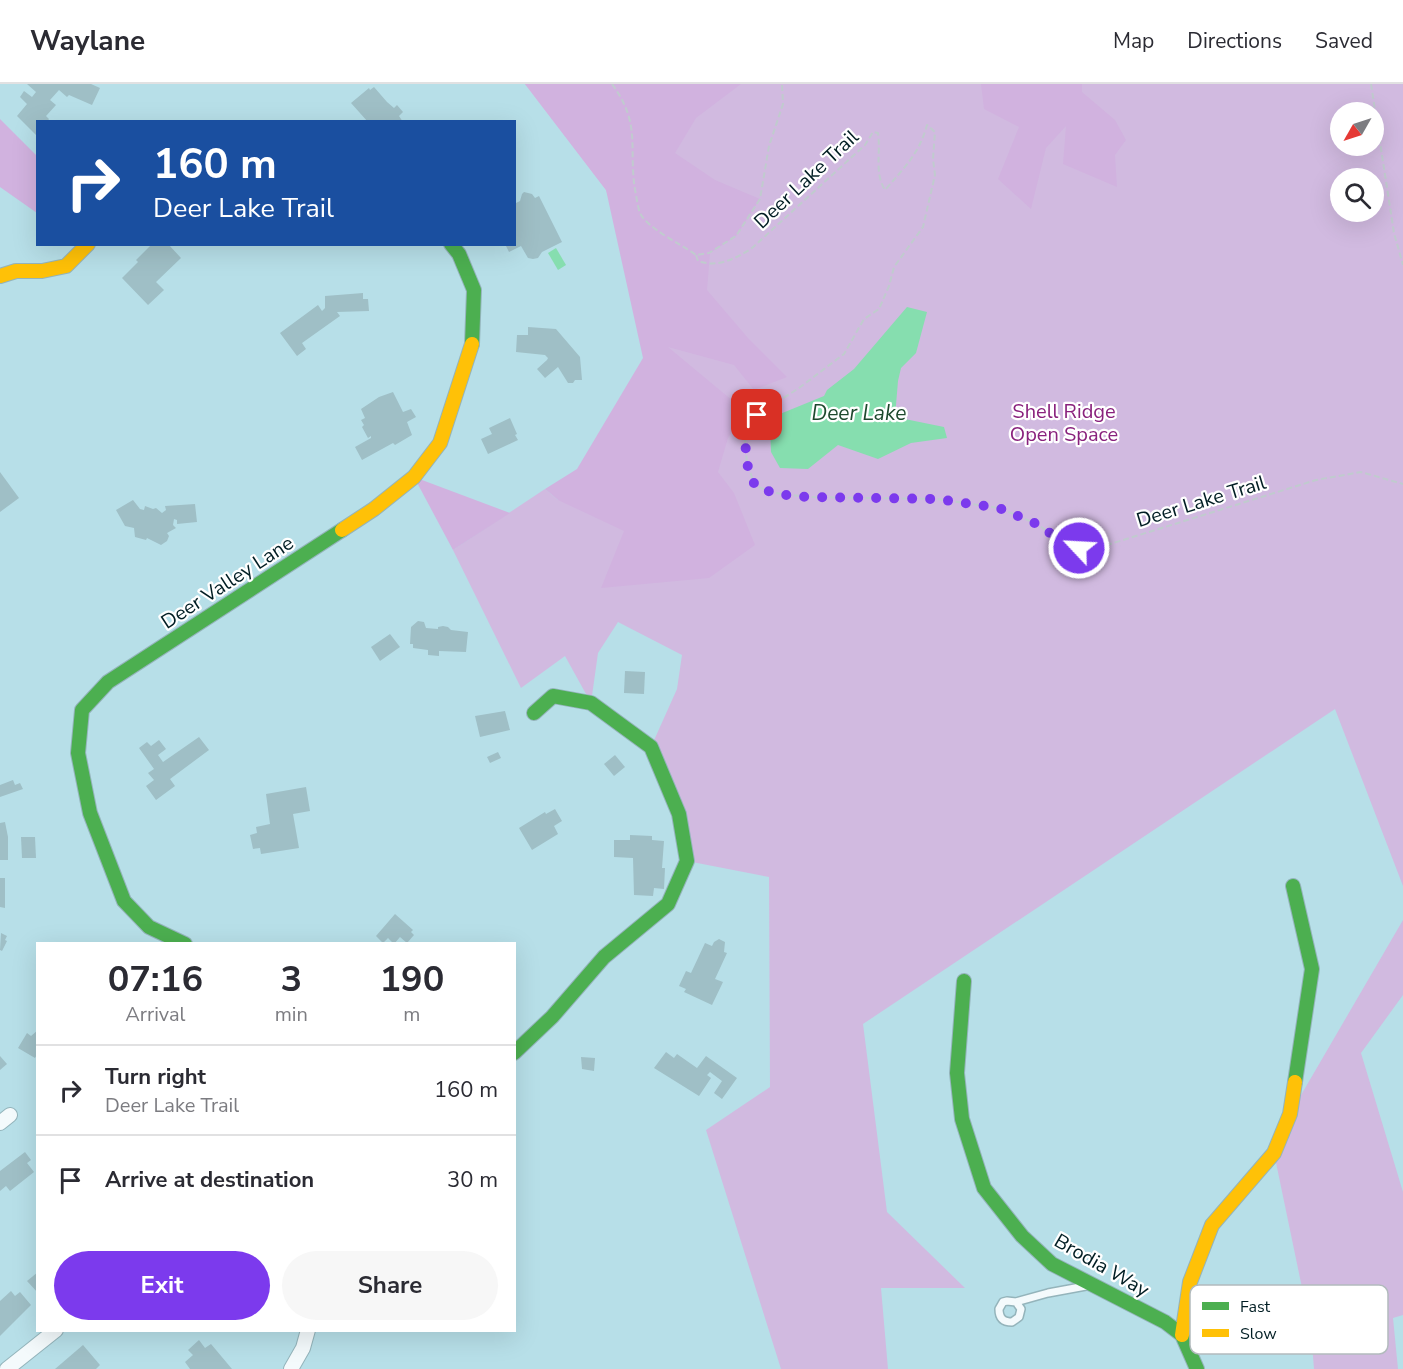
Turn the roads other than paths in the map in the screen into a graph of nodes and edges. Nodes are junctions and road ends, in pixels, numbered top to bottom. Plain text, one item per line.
1 (86, 246) edge
2 (453, 246) edge
3 (0, 276) edge
4 (534, 713) dead end
5 (1293, 886) dead end
6 (181, 942) edge
7 (964, 981) dead end
8 (516, 1051) edge
9 (1090, 1286) junction
10 (1016, 1302) dead end
11 (53, 1332) edge
12 (307, 1332) edge
13 (1182, 1335) junction
14 (1190, 1353) edge
15 (1190, 1354) edge
16 (7, 1369) edge
17 (291, 1369) edge
18 (1197, 1369) edge

1 - 3 street
2 - 6 street, Deer Valley Lane
4 - 8 street
5 - 13 street
7 - 9 street, Brodia Way
9 - 10 lane
9 - 13 street, Brodia Way
11 - 16 street
12 - 17 street
13 - 14 street
15 - 18 street

